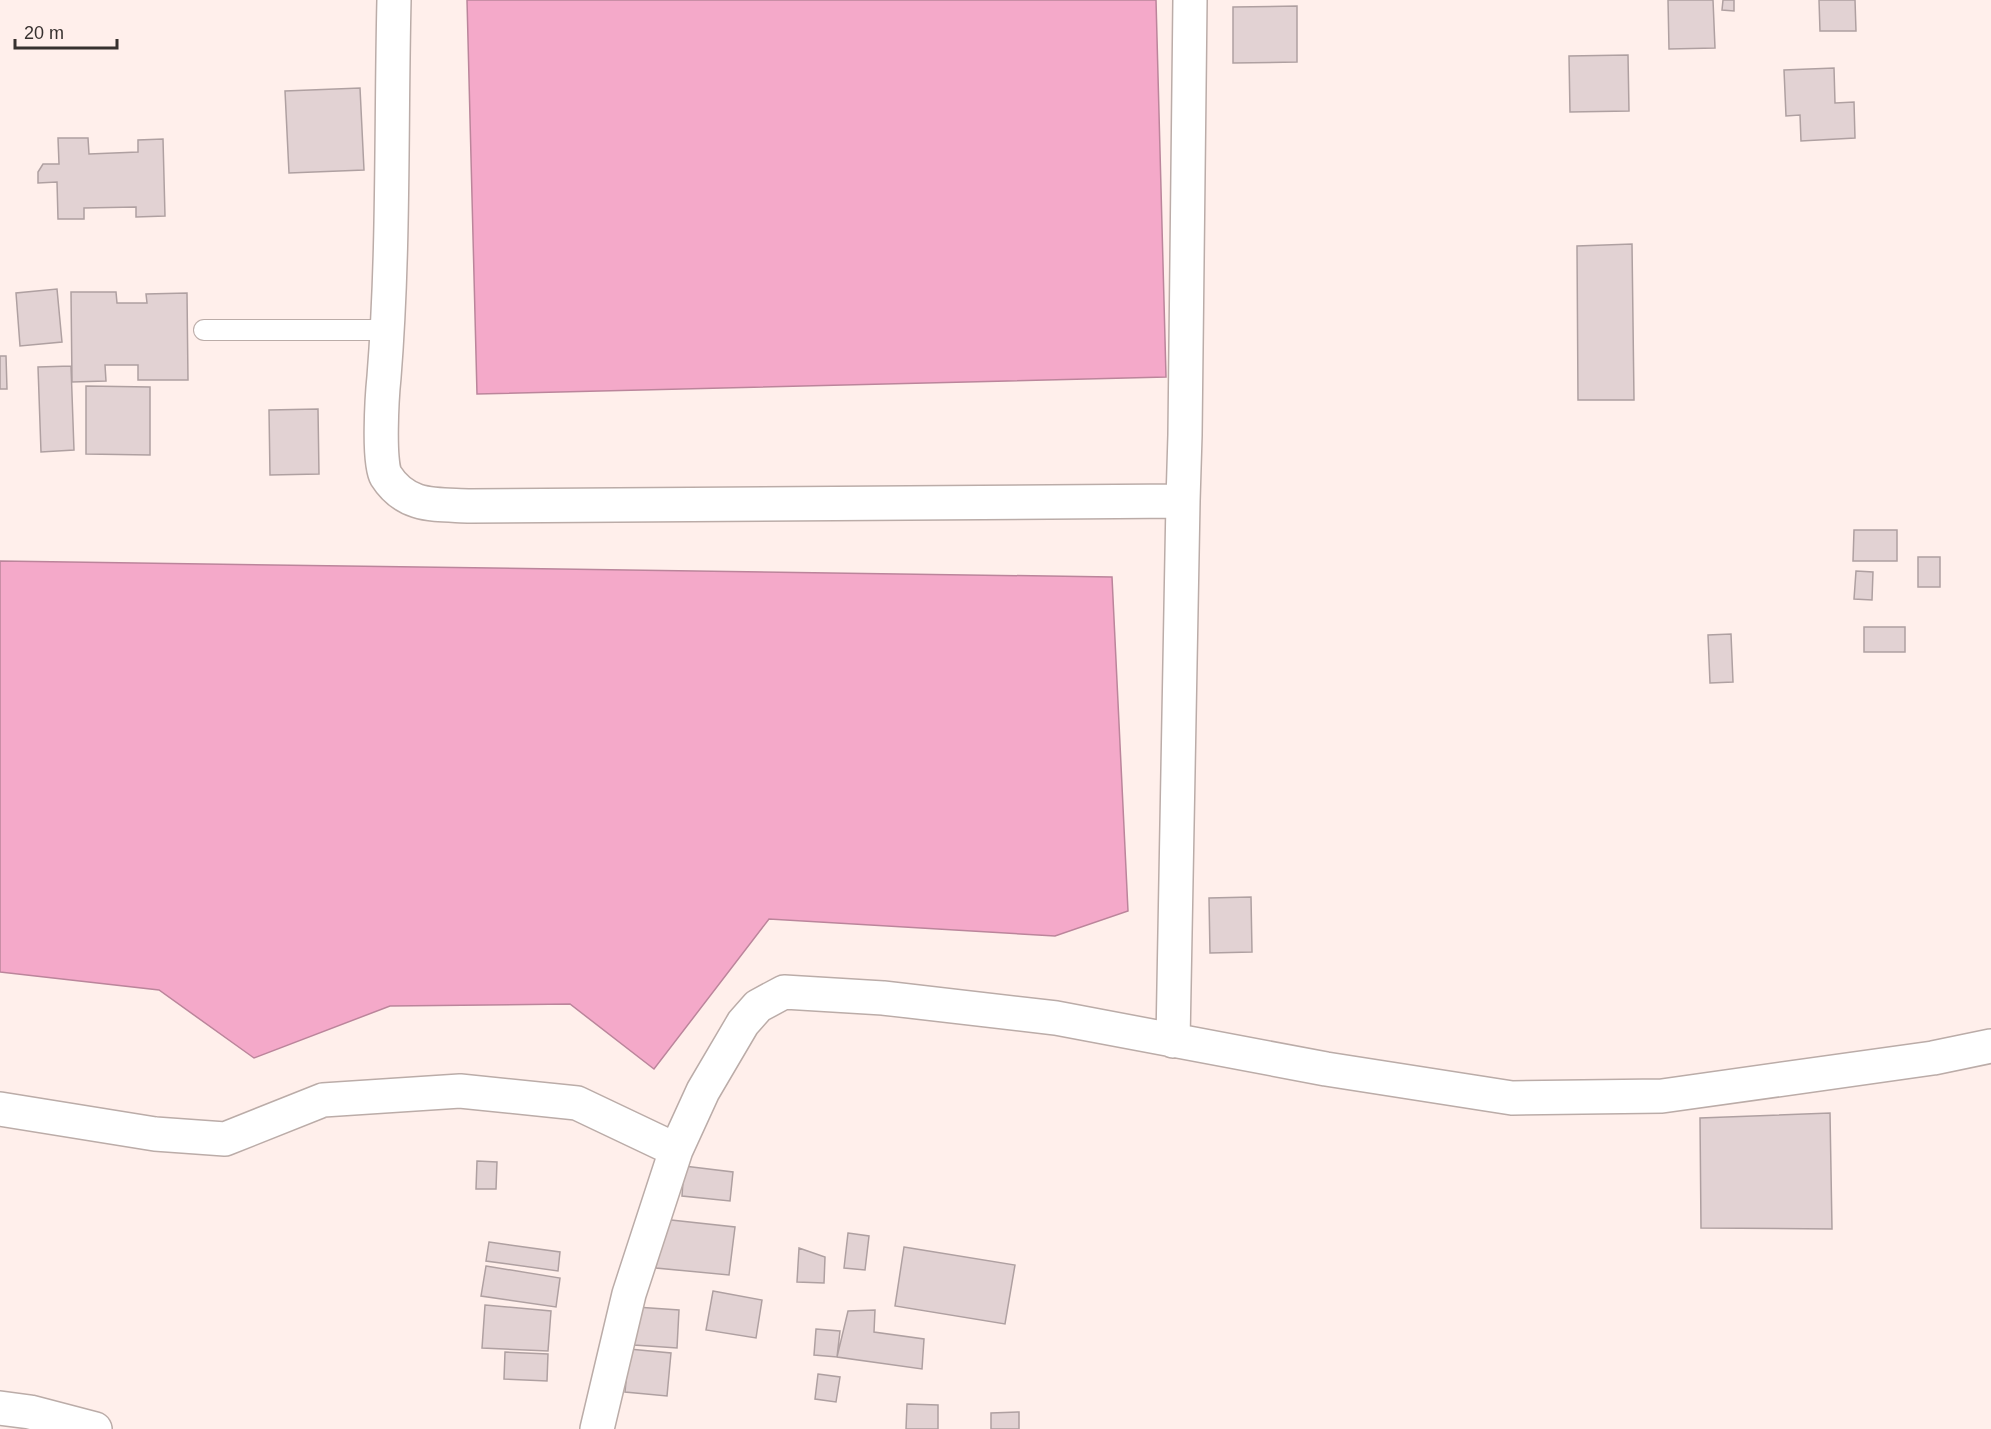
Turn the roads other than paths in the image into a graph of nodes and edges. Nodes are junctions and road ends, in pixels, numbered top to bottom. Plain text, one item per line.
1 (394, 0) edge
2 (1190, 0) edge
3 (204, 330) dead end
4 (387, 330) junction
5 (1183, 501) junction
6 (1173, 1041) junction
7 (1991, 1046) edge
8 (0, 1109) edge
9 (676, 1150) junction
10 (0, 1408) edge
11 (95, 1429) edge
12 (597, 1429) edge

1 - 4 street
2 - 5 street
3 - 4 lane
4 - 5 street
5 - 6 street
6 - 7 street
6 - 9 street
8 - 9 street
9 - 12 street
10 - 11 street

